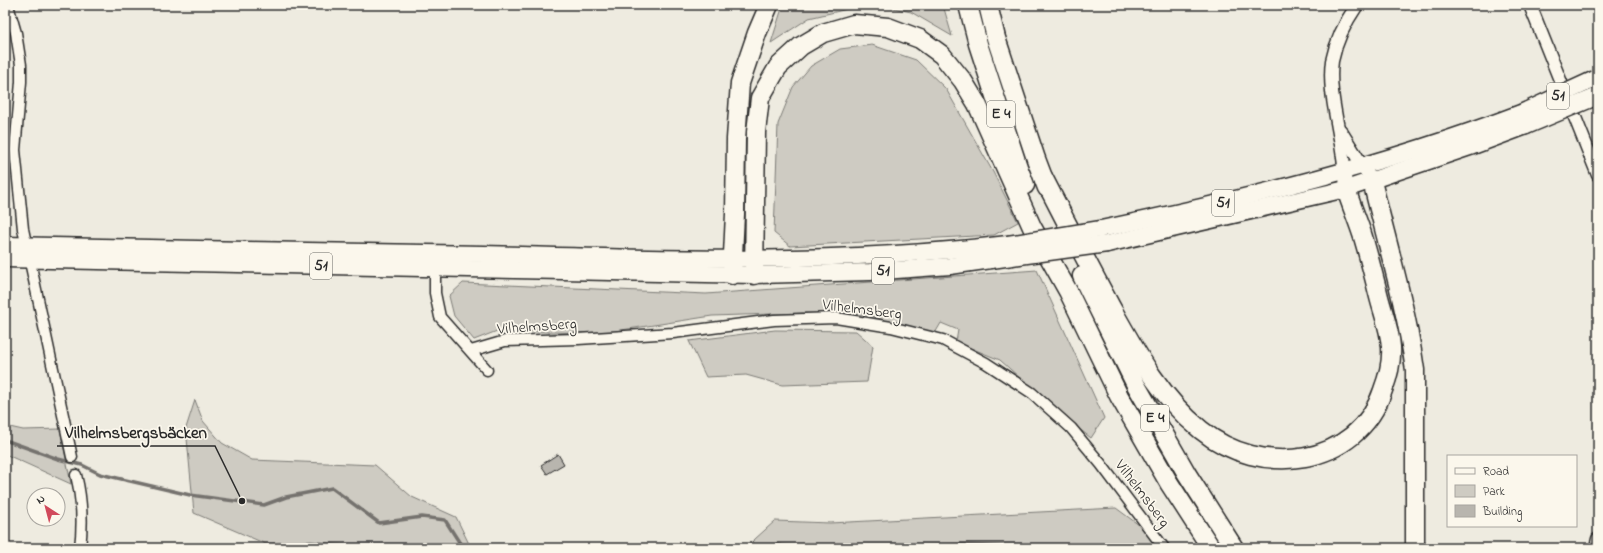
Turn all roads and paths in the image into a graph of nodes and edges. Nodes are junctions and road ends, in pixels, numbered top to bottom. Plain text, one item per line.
1 (8, 5) edge
2 (770, 5) edge
3 (968, 5) edge
4 (988, 5) edge
5 (1357, 5) edge
6 (1530, 5) edge
7 (1596, 79) edge
8 (1598, 96) edge
9 (1524, 120) junction
10 (1338, 127) junction
11 (1367, 174) junction
12 (1598, 175) edge
13 (1043, 177) junction
14 (1345, 180) junction
15 (5, 245) edge
16 (1010, 250) junction
17 (28, 253) junction
18 (5, 259) edge
19 (435, 261) junction
20 (732, 267) junction
21 (754, 267) junction
22 (1068, 291) junction
23 (471, 351) junction
24 (487, 370) dead end
25 (72, 457) dead end
26 (76, 475) dead end
27 (1598, 539) edge
28 (80, 548) edge
29 (1164, 548) edge
30 (1211, 548) edge
31 (1234, 548) edge
32 (1415, 548) edge
33 (1596, 548) edge

1 - 17 street
2 - 20 highway
3 - 22 highway, E 4
4 - 13 highway, E 4
5 - 10 street
6 - 12 street
7 - 9 main road, 51, bridge
8 - 9 main road, 51, bridge
9 - 11 main road, 51
10 - 11 street
10 - 14 street
11 - 14 main road, 51
11 - 32 highway
13 - 14 highway
13 - 31 highway, E 4
14 - 16 main road, 51, bridge
14 - 16 main road, 51, bridge
15 - 17 main road, 51
16 - 21 main road, 51
17 - 18 main road, 51
17 - 19 main road, 51
17 - 25 street
19 - 20 main road, 51
19 - 23 street
20 - 21 main road, 51
21 - 22 highway
22 - 30 highway, E 4
23 - 24 street
23 - 29 street, Vilhelmsberg
26 - 28 street
27 - 33 street

